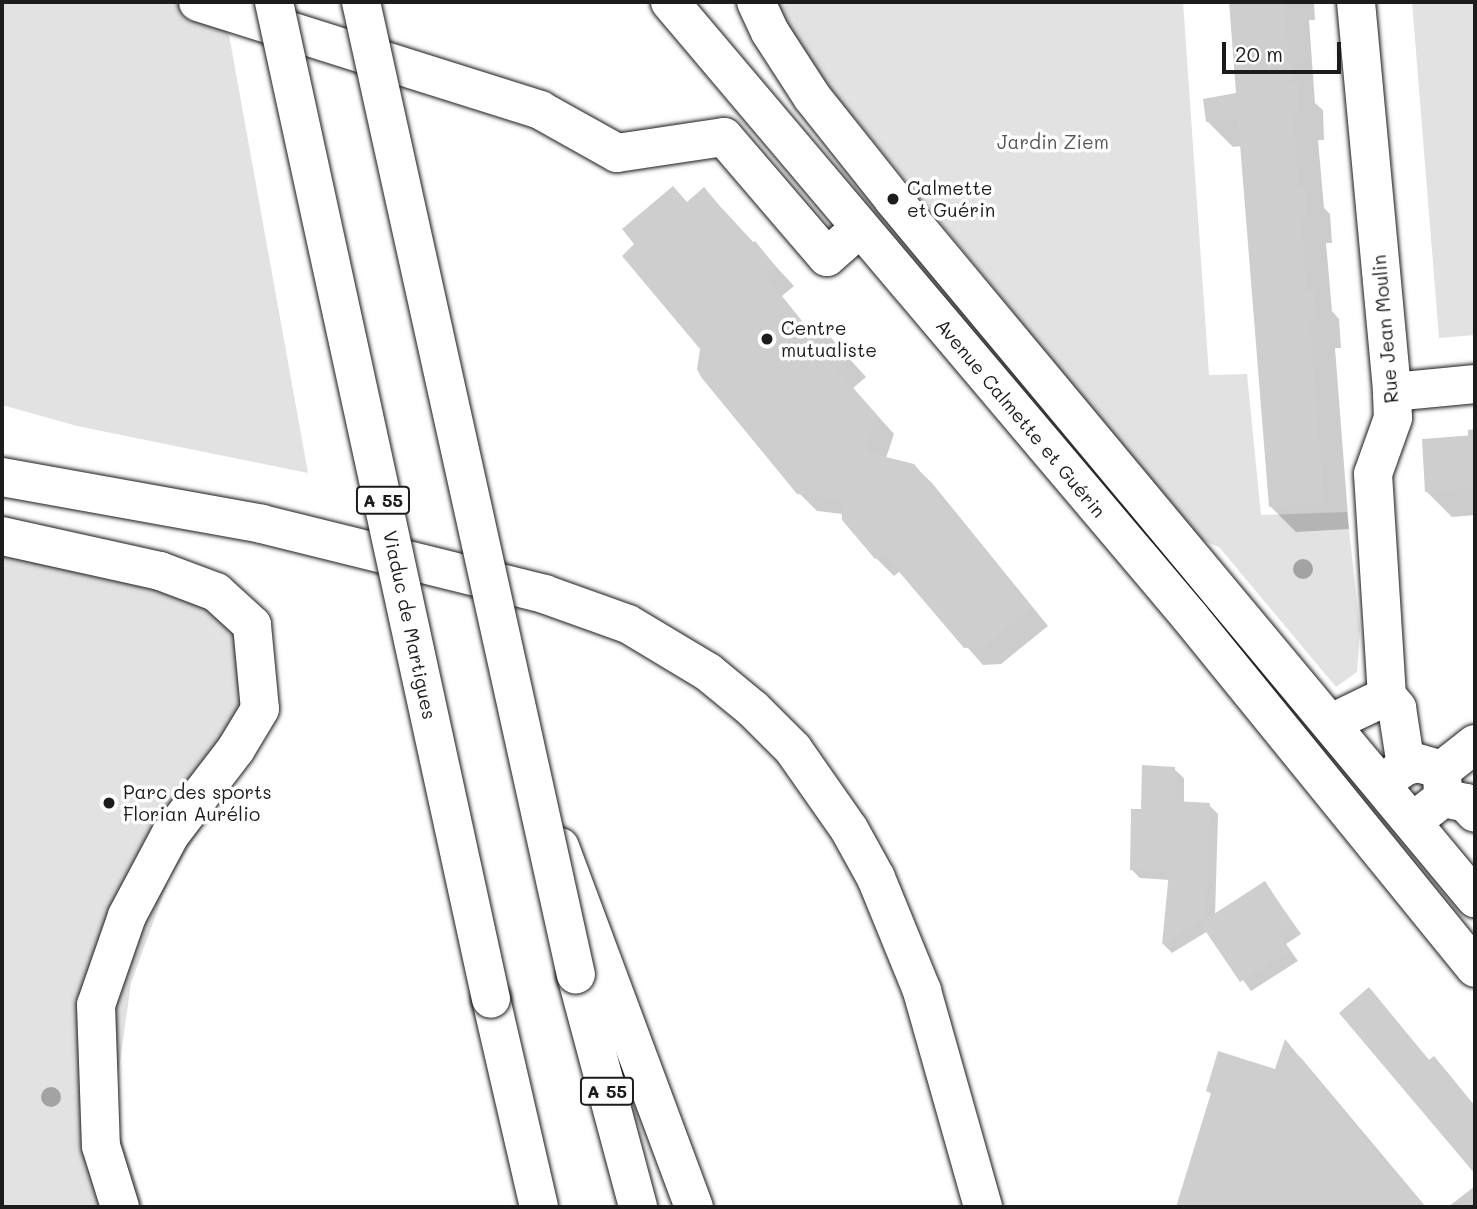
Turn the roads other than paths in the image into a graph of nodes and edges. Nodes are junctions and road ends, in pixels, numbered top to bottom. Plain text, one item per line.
1 (198, 2) edge
2 (274, 2) edge
3 (361, 2) edge
4 (670, 2) edge
5 (756, 2) edge
6 (1356, 2) edge
7 (860, 228) junction
8 (1475, 384) edge
9 (1392, 392) junction
10 (2, 477) edge
11 (2, 536) edge
12 (1387, 696) junction
13 (1331, 723) junction
14 (1475, 744) edge
15 (1430, 786) edge
16 (1412, 822) junction
17 (1369, 836) junction
18 (1475, 898) edge
19 (1475, 968) edge
20 (591, 973) junction
21 (120, 1207) edge
22 (539, 1207) edge
23 (638, 1207) edge
24 (694, 1207) edge
25 (983, 1207) edge

1 - 7 main road
2 - 22 main road, Viaduc de Martigues / A 55, bridge
3 - 20 main road, A 55, bridge
4 - 7 main road, Avenue Calmette et Guérin
5 - 13 main road
6 - 9 main road, Rue Jean Moulin
7 - 17 main road, Avenue Calmette et Guérin
8 - 9 main road
9 - 12 main road, Rue Jean Moulin
10 - 25 main road
11 - 21 main road
12 - 13 main road
12 - 15 main road, Rue Jean Moulin
13 - 15 main road
14 - 15 main road
15 - 16 main road
16 - 17 main road
16 - 18 main road
17 - 19 main road, Avenue Calmette et Guérin
20 - 23 main road, A 55
20 - 24 main road

